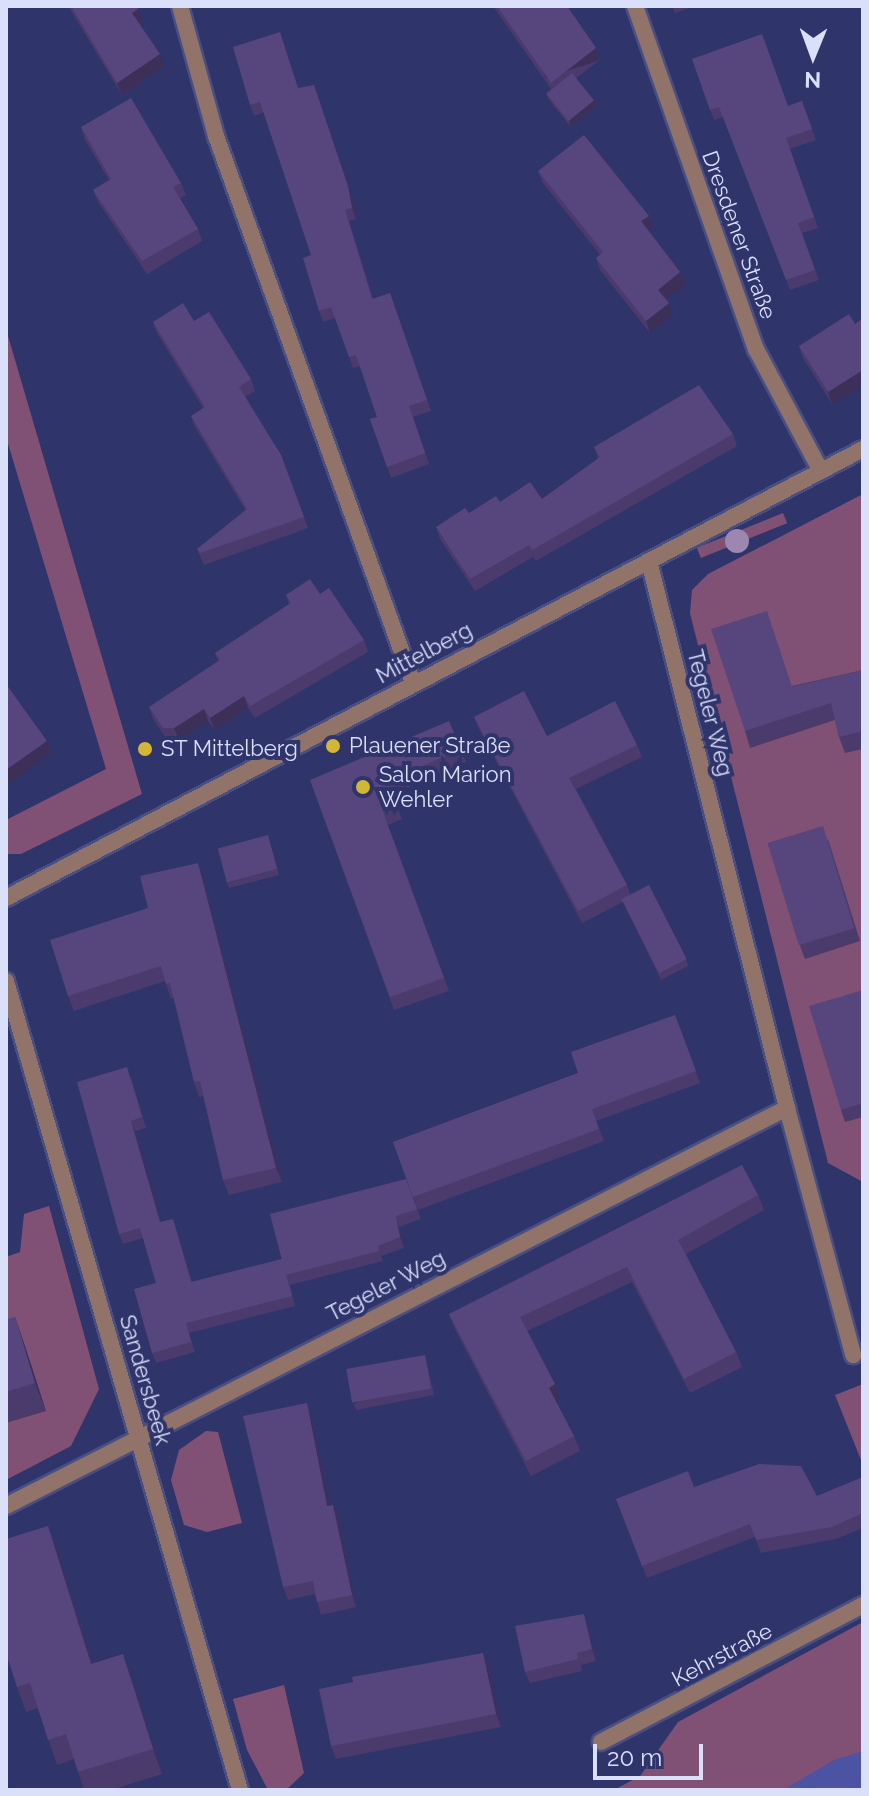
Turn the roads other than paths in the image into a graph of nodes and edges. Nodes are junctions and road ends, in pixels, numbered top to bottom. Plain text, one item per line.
1 (180, 6) edge
2 (635, 6) edge
3 (863, 449) edge
4 (821, 471) junction
5 (649, 561) junction
6 (413, 683) junction
7 (6, 898) edge
8 (6, 981) edge
9 (787, 1108) junction
10 (853, 1355) dead end
11 (138, 1435) junction
12 (6, 1506) edge
13 (863, 1605) edge
14 (601, 1742) dead end
15 (240, 1790) edge

1 - 6 street
2 - 4 street, Dresdener Straße
3 - 4 street, Mittelberg
4 - 5 street, Mittelberg
5 - 6 street, Mittelberg
5 - 9 street, Tegeler Weg
6 - 7 street, Mittelberg
8 - 11 street, Sandersbeek
9 - 10 street, Tegeler Weg
9 - 11 street, Tegeler Weg
11 - 12 street, Tegeler Weg
11 - 15 street, Sandersbeek
13 - 14 street, Kehrstraße

